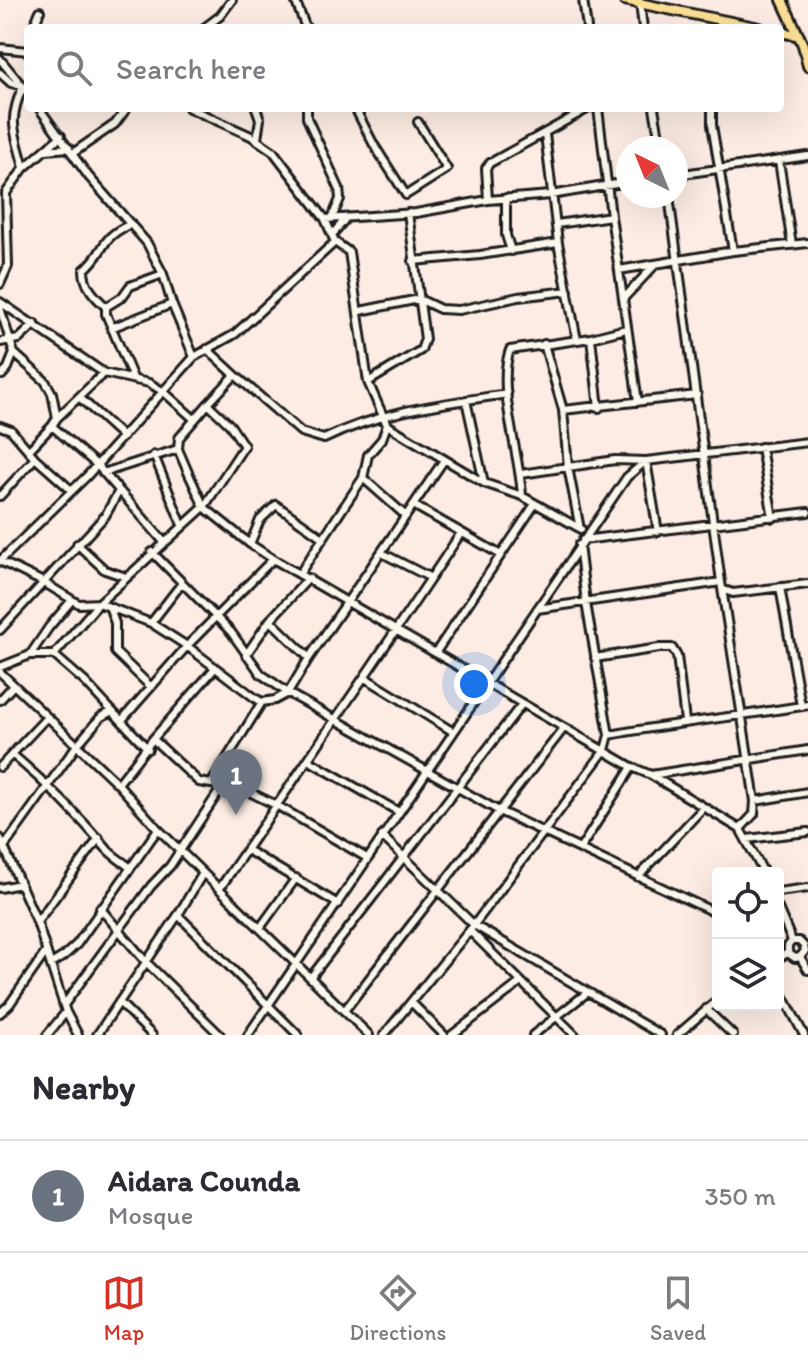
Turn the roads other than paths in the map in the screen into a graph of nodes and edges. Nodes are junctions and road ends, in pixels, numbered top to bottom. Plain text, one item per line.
1 (232, 0) edge
2 (295, 0) edge
3 (583, 0) edge
4 (624, 0) edge
5 (782, 0) edge
6 (640, 3) junction
7 (40, 11) dead end
8 (35, 24) edge
9 (209, 24) edge
10 (304, 24) edge
11 (586, 24) edge
12 (643, 24) edge
13 (707, 24) edge
14 (736, 24) edge
15 (784, 33) edge
16 (796, 35) junction
17 (805, 44) edge
18 (0, 48) edge
19 (24, 51) edge
20 (0, 59) edge
21 (808, 66) edge
22 (0, 73) edge
23 (23, 86) junction
24 (42, 112) edge
25 (124, 112) edge
26 (198, 112) edge
27 (257, 112) edge
28 (307, 112) edge
29 (357, 112) edge
30 (582, 112) edge
31 (599, 112) edge
32 (655, 112) edge
33 (712, 112) edge
34 (418, 122) dead end
35 (545, 134) junction
36 (61, 136) junction
37 (659, 136) edge
38 (257, 139) junction
39 (71, 150) junction
40 (42, 151) junction
41 (808, 156) edge
42 (779, 161) junction
43 (24, 168) junction
44 (721, 168) junction
45 (688, 173) edge
46 (616, 184) edge
47 (608, 186) junction
48 (3, 194) edge
49 (551, 195) junction
50 (506, 198) junction
51 (488, 200) junction
52 (671, 208) edge
53 (408, 213) junction
54 (611, 216) junction
55 (328, 218) junction
56 (346, 218) junction
57 (131, 224) junction
58 (557, 224) junction
59 (334, 238) junction
60 (558, 243) junction
61 (808, 243) edge
62 (792, 245) junction
63 (511, 251) junction
64 (733, 251) junction
65 (413, 261) junction
66 (680, 261) junction
67 (654, 266) junction
68 (619, 270) junction
69 (163, 274) junction
70 (0, 284) edge
71 (568, 291) junction
72 (419, 299) junction
73 (623, 299) junction
74 (172, 304) junction
75 (0, 305) edge
76 (106, 307) junction
77 (360, 311) junction
78 (35, 324) junction
79 (111, 328) junction
80 (626, 329) junction
81 (591, 338) junction
82 (577, 340) junction
83 (9, 341) junction
84 (0, 342) edge
85 (544, 344) junction
86 (207, 349) junction
87 (14, 353) junction
88 (194, 357) junction
89 (104, 373) junction
90 (2, 375) dead end
91 (235, 375) junction
92 (133, 378) junction
93 (368, 382) junction
94 (164, 392) junction
95 (507, 394) junction
96 (697, 395) junction
97 (80, 398) junction
98 (466, 400) junction
99 (638, 402) junction
100 (208, 404) junction
101 (599, 408) junction
102 (563, 410) junction
103 (384, 414) junction
104 (57, 418) junction
105 (194, 419) junction
106 (387, 425) junction
107 (0, 426) edge
108 (52, 426) junction
109 (123, 437) junction
110 (808, 442) edge
111 (761, 447) junction
112 (178, 449) junction
113 (29, 450) junction
114 (705, 453) junction
115 (154, 455) junction
116 (35, 458) junction
117 (444, 460) junction
118 (646, 461) junction
119 (97, 465) junction
120 (568, 467) junction
121 (103, 473) junction
122 (521, 474) junction
123 (363, 478) junction
124 (484, 483) junction
125 (70, 489) junction
126 (119, 491) junction
127 (0, 496) edge
128 (522, 496) junction
129 (535, 504) junction
130 (415, 506) junction
131 (204, 507) junction
132 (808, 512) edge
133 (406, 516) junction
134 (773, 518) junction
135 (182, 525) junction
136 (713, 525) junction
137 (581, 529) junction
138 (658, 532) junction
139 (461, 533) junction
140 (323, 538) junction
141 (164, 542) junction
142 (581, 543) junction
143 (77, 544) junction
144 (250, 544) junction
145 (152, 552) junction
146 (382, 553) junction
147 (501, 555) junction
148 (273, 559) junction
149 (300, 573) junction
150 (126, 577) junction
151 (309, 578) junction
152 (431, 578) junction
153 (43, 582) junction
154 (721, 582) junction
155 (182, 583) junction
156 (808, 584) edge
157 (780, 587) junction
158 (724, 590) junction
159 (733, 593) junction
160 (76, 602) junction
161 (99, 603) junction
162 (349, 603) junction
163 (586, 603) junction
164 (725, 608) junction
165 (110, 609) junction
166 (537, 609) junction
167 (216, 617) junction
168 (270, 620) junction
169 (86, 621) junction
170 (151, 623) junction
171 (0, 630) edge
172 (398, 630) junction
173 (187, 646) junction
174 (436, 652) junction
175 (30, 655) junction
176 (54, 655) junction
177 (246, 655) junction
178 (309, 658) junction
179 (595, 658) junction
180 (215, 668) junction
181 (0, 670) edge
182 (364, 677) junction
183 (485, 684) junction
184 (12, 687) junction
185 (151, 687) junction
186 (288, 693) junction
187 (0, 700) edge
188 (262, 702) junction
189 (522, 704) junction
190 (804, 705) edge
191 (112, 711) junction
192 (744, 716) junction
193 (47, 717) junction
194 (122, 720) junction
195 (334, 720) junction
196 (685, 721) junction
197 (564, 728) junction
198 (452, 731) junction
199 (609, 735) junction
200 (153, 739) junction
201 (77, 745) junction
202 (148, 749) junction
203 (605, 750) junction
204 (808, 750) edge
205 (13, 755) junction
206 (308, 760) junction
207 (748, 760) junction
208 (0, 767) edge
209 (632, 767) junction
210 (426, 771) junction
211 (651, 775) junction
212 (118, 784) junction
213 (211, 784) junction
214 (224, 784) junction
215 (49, 785) junction
216 (459, 788) junction
217 (808, 792) edge
218 (755, 801) junction
219 (278, 806) junction
220 (703, 808) junction
221 (499, 811) junction
222 (399, 812) junction
223 (158, 829) junction
224 (740, 829) junction
225 (808, 832) edge
226 (543, 834) junction
227 (382, 836) junction
228 (0, 838) edge
229 (99, 838) junction
230 (747, 839) junction
231 (4, 847) junction
232 (580, 849) junction
233 (182, 850) junction
234 (247, 850) junction
235 (367, 858) junction
236 (403, 858) junction
237 (761, 867) edge
238 (130, 868) junction
239 (203, 873) junction
240 (638, 877) junction
241 (296, 878) junction
242 (20, 884) junction
243 (0, 888) edge
244 (220, 888) junction
245 (808, 888) edge
246 (438, 891) junction
247 (784, 891) edge
248 (338, 904) junction
249 (100, 908) junction
250 (712, 911) edge
251 (178, 915) junction
252 (37, 922) junction
253 (260, 928) junction
254 (472, 928) junction
255 (120, 930) junction
256 (805, 943) edge
257 (787, 946) edge
258 (46, 952) junction
259 (800, 957) junction
260 (146, 962) junction
261 (298, 963) junction
262 (51, 964) junction
263 (808, 970) edge
264 (311, 977) junction
265 (521, 982) junction
266 (588, 992) junction
267 (784, 997) edge
268 (0, 999) edge
269 (119, 1002) junction
270 (411, 1002) junction
271 (712, 1004) edge
272 (9, 1005) junction
273 (269, 1005) junction
274 (65, 1008) junction
275 (706, 1009) junction
276 (344, 1011) junction
277 (0, 1013) edge
278 (557, 1016) junction
279 (47, 1035) edge
280 (78, 1035) edge
281 (97, 1035) edge
282 (152, 1035) edge
283 (220, 1035) edge
284 (248, 1035) edge
285 (298, 1035) edge
286 (369, 1035) edge
287 (384, 1035) edge
288 (444, 1035) edge
289 (452, 1035) edge
290 (533, 1035) edge
291 (575, 1035) edge
292 (661, 1035) edge
293 (677, 1035) edge
294 (733, 1035) edge
295 (804, 1035) edge

1 - 9 street
2 - 10 street
3 - 11 street
4 - 6 main road
5 - 16 main road
6 - 12 street
6 - 13 main road
7 - 8 street
13 - 14 main road
15 - 16 main road
16 - 17 main road
17 - 21 main road
18 - 19 street
20 - 23 street
22 - 23 street
23 - 43 street
24 - 36 street
25 - 39 street
26 - 38 street
27 - 38 street
28 - 55 street
29 - 34 street
30 - 35 street
31 - 47 street
32 - 37 street
33 - 44 street
35 - 49 street
35 - 51 street
36 - 39 street
36 - 40 street
38 - 55 street
39 - 40 street
39 - 57 street
40 - 43 street
41 - 42 street
42 - 44 street
42 - 62 street
43 - 48 street
44 - 45 street
44 - 64 street
46 - 47 street
47 - 49 street
47 - 54 street
48 - 70 street
49 - 50 street
49 - 58 street
50 - 51 street
50 - 63 street
51 - 53 street
52 - 66 street
53 - 56 street
53 - 65 street
54 - 58 street
54 - 68 street
55 - 56 street
55 - 59 street
56 - 59 street
57 - 69 street
57 - 76 street
58 - 60 street
59 - 77 street
59 - 86 street
60 - 63 street
60 - 71 street
61 - 62 street
62 - 64 street
63 - 65 street
64 - 66 street
65 - 72 street
66 - 67 street
66 - 96 street
67 - 68 street
67 - 73 street
68 - 73 street
69 - 74 street
69 - 76 street
71 - 72 street
71 - 82 street
72 - 77 street
72 - 93 street
73 - 80 street
74 - 79 street
74 - 88 street
75 - 78 street
75 - 83 street
76 - 79 street
77 - 93 street
78 - 83 street
78 - 89 street
79 - 92 street
80 - 81 street
80 - 99 street
81 - 82 street
81 - 101 street
82 - 85 street
83 - 84 street
83 - 87 street
85 - 95 street
85 - 102 street
86 - 88 street
86 - 91 street
87 - 90 street
87 - 104 street
88 - 94 street
89 - 92 street
89 - 97 street
91 - 100 street
91 - 103 street
92 - 94 street
93 - 103 street
94 - 105 street
94 - 109 street
95 - 98 street
95 - 122 street
96 - 99 street
96 - 114 street
97 - 104 street
97 - 109 street
98 - 103 street
98 - 124 street
99 - 101 street
100 - 105 street
100 - 131 street
101 - 102 street
102 - 120 street
103 - 106 street
104 - 108 street
105 - 112 street
106 - 117 street
106 - 123 street
107 - 113 street
108 - 113 street
108 - 119 street
109 - 119 street
110 - 111 street
111 - 114 street
111 - 134 street
112 - 115 street
112 - 131 street
113 - 116 street
114 - 118 street
114 - 136 street
115 - 121 street
115 - 135 street
116 - 125 street
116 - 127 street
117 - 124 street
117 - 130 street
118 - 120 street
118 - 138 street
118 - 142 street
119 - 121 street
119 - 125 street
120 - 122 street
120 - 137 street
121 - 126 street
122 - 128 street
123 - 133 street
123 - 140 street
124 - 128 street
125 - 153 street
126 - 141 street
126 - 143 street
128 - 129 street
129 - 137 street
129 - 147 street
130 - 133 street
130 - 139 street
131 - 135 street
131 - 144 street
132 - 134 street
133 - 146 street
134 - 136 street
135 - 141 street
136 - 138 street
136 - 154 street
137 - 142 street
138 - 142 street
139 - 147 street
139 - 152 street
140 - 144 street
140 - 149 street
141 - 145 street
142 - 163 street
142 - 166 street
143 - 150 street
143 - 153 street
144 - 148 street
145 - 150 street
145 - 155 street
146 - 152 street
146 - 162 street
147 - 174 street
148 - 149 street
148 - 167 street
149 - 151 street
150 - 161 street
151 - 162 street
151 - 168 street
152 - 172 street
153 - 160 street
153 - 171 street
154 - 158 street
154 - 163 street
155 - 167 street
155 - 170 street
156 - 157 street
157 - 159 street
157 - 190 street
158 - 159 street
158 - 164 street
159 - 164 street
160 - 161 street
160 - 169 street
160 - 175 street
161 - 165 street
161 - 169 street
162 - 172 street
162 - 178 street
163 - 166 street
163 - 179 street
164 - 192 street
165 - 170 street
165 - 185 street
166 - 183 street
167 - 173 street
167 - 177 street
168 - 177 street
168 - 178 street
169 - 176 street
170 - 173 street
172 - 174 street
172 - 182 street
173 - 180 street
173 - 185 street
174 - 183 street
175 - 176 street
175 - 181 street
176 - 191 street
177 - 186 street
178 - 186 street
179 - 196 street
179 - 199 street
180 - 188 street
180 - 200 street
181 - 184 street
182 - 195 street
182 - 198 street
183 - 189 street
183 - 198 street
184 - 187 street
184 - 193 street
185 - 194 street
186 - 188 street
186 - 195 street
188 - 213 street
189 - 197 street
189 - 216 street
190 - 192 street
191 - 194 street
191 - 201 street
192 - 196 street
192 - 207 street
193 - 201 street
193 - 205 street
194 - 202 street
195 - 206 street
195 - 210 street
196 - 199 street
197 - 203 street
197 - 221 street
198 - 210 street
199 - 203 street
200 - 202 street
200 - 213 street
201 - 212 street
201 - 215 street
202 - 212 street
203 - 209 street
203 - 226 street
204 - 207 street
205 - 208 street
205 - 215 street
206 - 219 street
206 - 222 street
207 - 211 street
207 - 218 street
209 - 211 street
209 - 232 street
210 - 216 street
210 - 222 street
211 - 220 street
212 - 223 street
213 - 214 street
214 - 219 street
214 - 233 street
215 - 229 street
215 - 231 street
216 - 221 street
216 - 236 street
217 - 218 street
218 - 224 street
219 - 234 street
219 - 235 street
220 - 224 street
220 - 240 street
221 - 226 street
221 - 246 street
222 - 227 street
223 - 233 street
223 - 238 street
224 - 230 street
225 - 230 street
226 - 232 street
226 - 254 street
227 - 235 street
227 - 236 street
228 - 231 street
229 - 238 street
229 - 252 street
230 - 237 street
231 - 242 street
232 - 240 street
233 - 239 street
233 - 255 street
234 - 241 street
234 - 244 street
235 - 248 street
236 - 246 street
236 - 264 street
238 - 249 street
239 - 244 street
239 - 251 street
240 - 250 street
241 - 248 street
241 - 253 street
242 - 243 street
242 - 252 street
244 - 253 street
245 - 247 street
246 - 254 street
246 - 276 street
248 - 261 street
249 - 255 street
249 - 262 street
251 - 260 street
251 - 273 street
252 - 258 street
253 - 261 street
254 - 265 street
254 - 266 street
254 - 270 street
255 - 260 street
255 - 274 street
256 - 257 street
256 - 259 street
257 - 259 street
258 - 262 street
258 - 272 street
259 - 263 street
260 - 269 street
260 - 283 street
261 - 264 street
261 - 273 street
262 - 274 street
264 - 276 street
265 - 278 street
265 - 289 street
266 - 278 street
266 - 292 street
267 - 295 street
268 - 272 street
269 - 281 street
269 - 282 street
270 - 287 street
270 - 288 street
271 - 275 street
272 - 277 street
273 - 284 street
273 - 285 street
274 - 279 street
274 - 280 street
275 - 293 street
275 - 294 street
276 - 286 street
278 - 290 street
278 - 291 street

